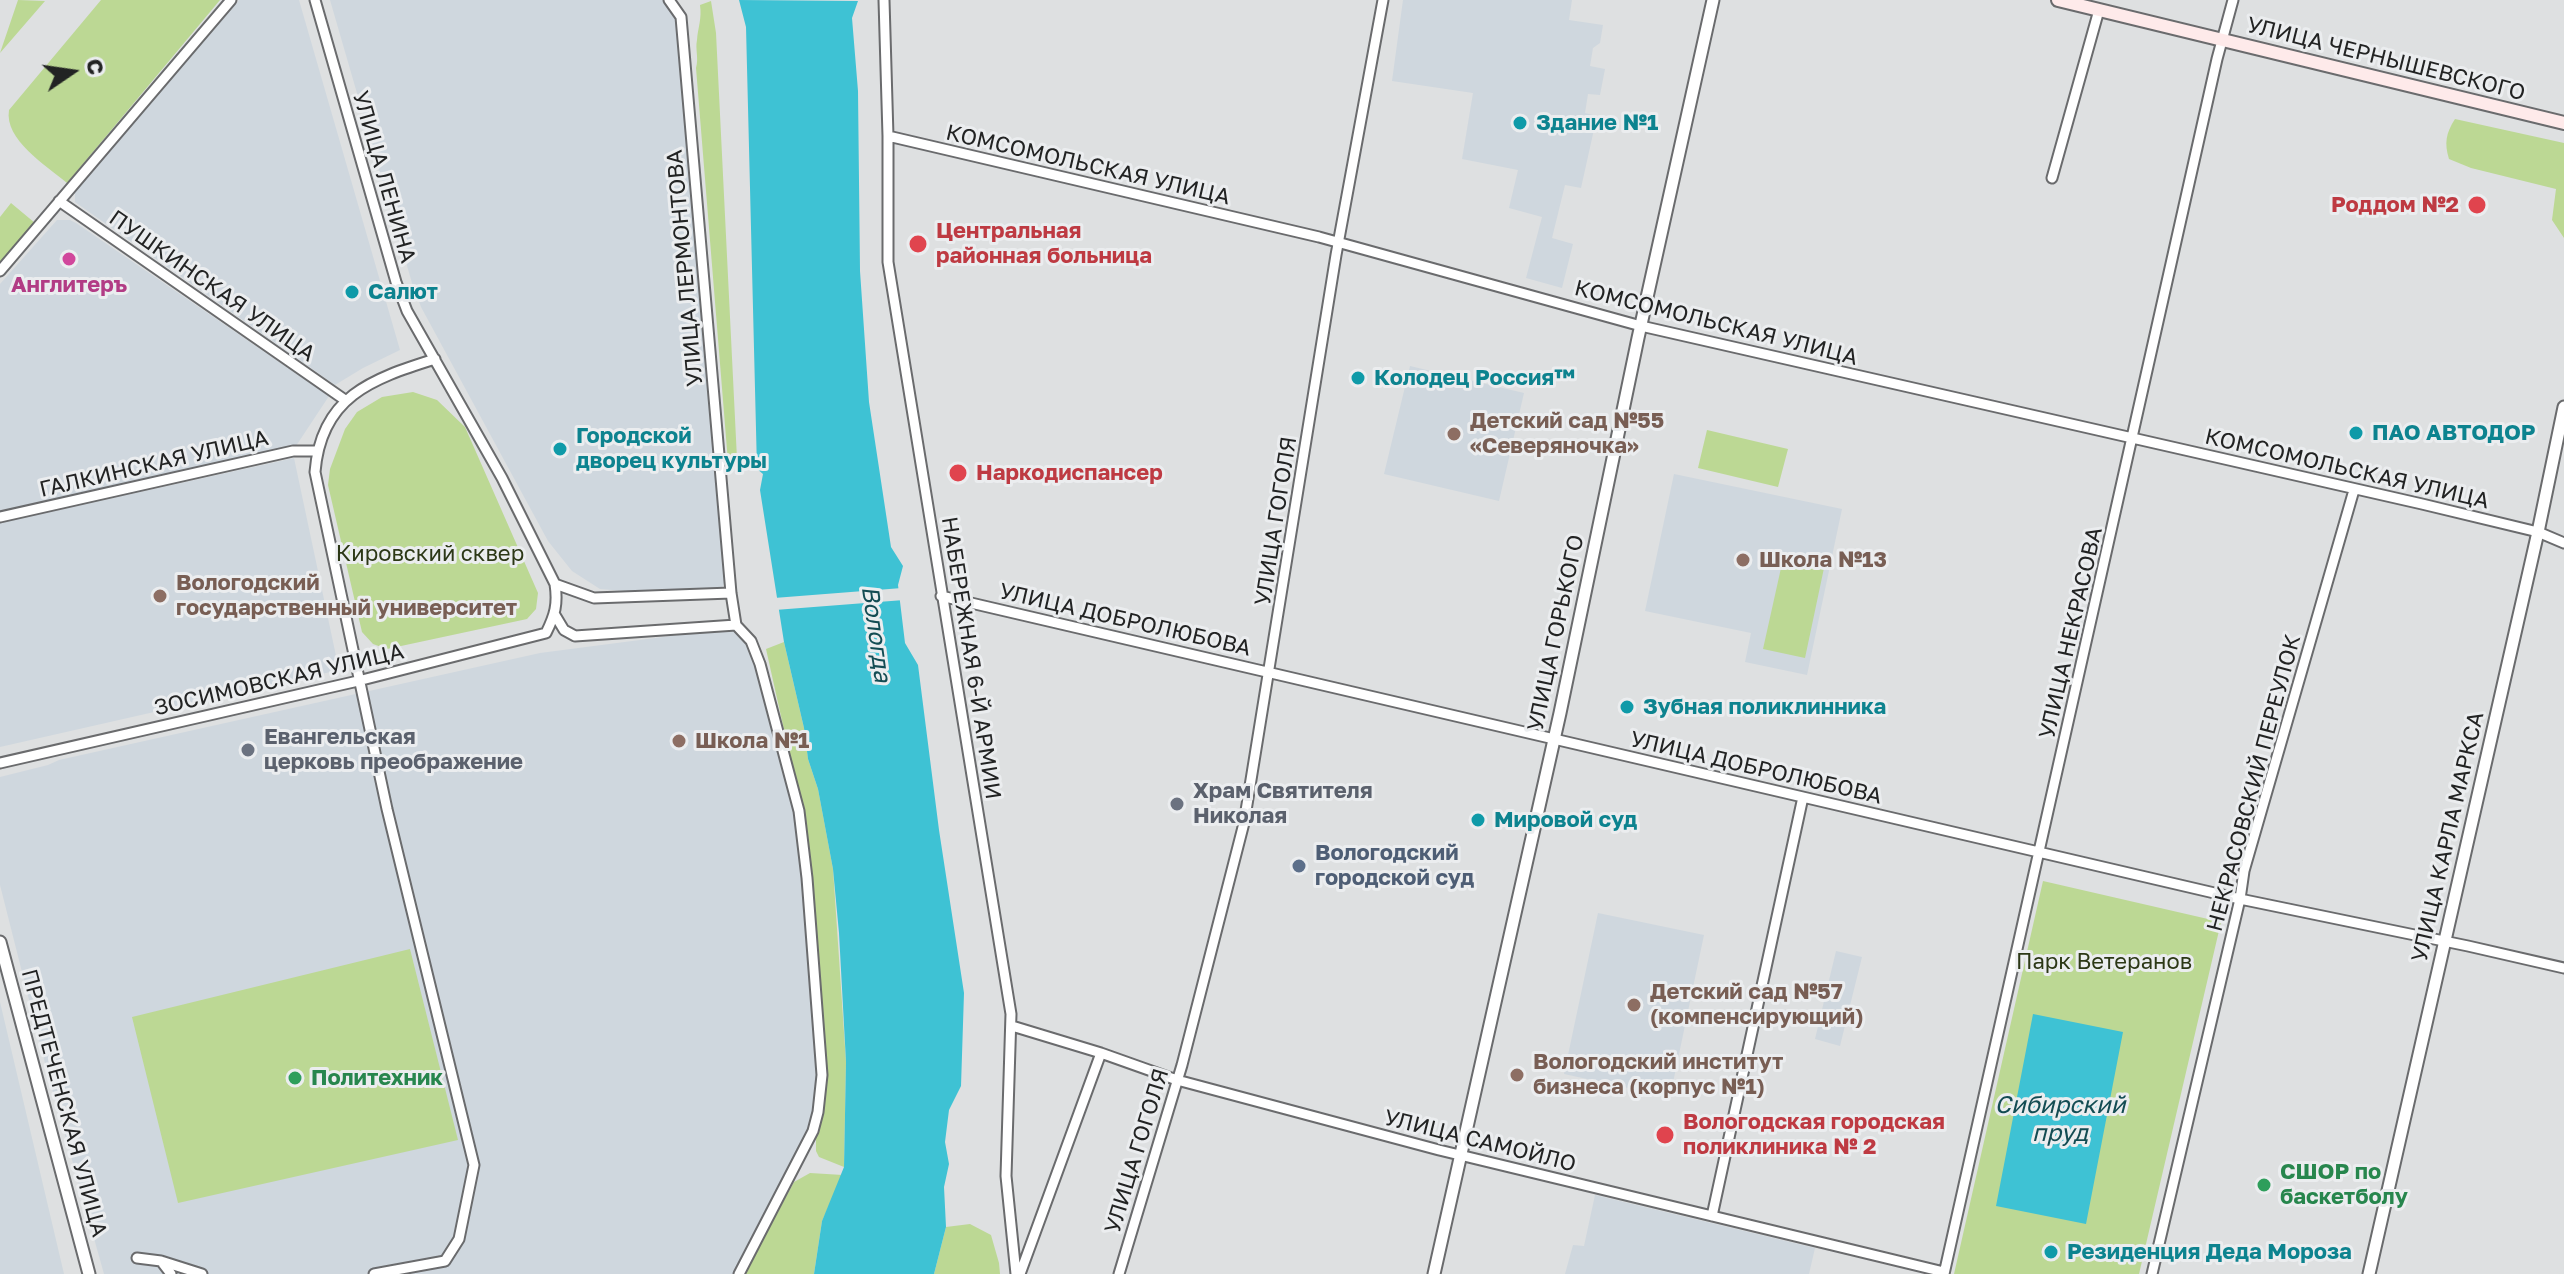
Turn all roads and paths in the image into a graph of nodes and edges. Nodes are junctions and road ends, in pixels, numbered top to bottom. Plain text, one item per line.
1 (231, 0) edge
2 (315, 0) edge
3 (669, 0) edge
4 (884, 0) edge
5 (1383, 0) edge
6 (1713, 0) edge
7 (2058, 0) edge
8 (2233, 0) edge
9 (2099, 10) junction
10 (2223, 40) junction
11 (2564, 123) edge
12 (888, 136) junction
13 (2052, 178) dead end
14 (59, 201) junction
15 (1339, 243) junction
16 (0, 271) edge
17 (1641, 326) junction
18 (435, 359) junction
19 (345, 400) junction
20 (2564, 407) edge
21 (2133, 439) junction
22 (317, 451) junction
23 (2354, 490) junction
24 (0, 517) edge
25 (2538, 532) junction
26 (2564, 543) edge
27 (555, 584) junction
28 (731, 593) junction
29 (941, 596) junction
30 (555, 615) junction
31 (736, 625) junction
32 (1268, 672) junction
33 (358, 681) junction
34 (1554, 740) junction
35 (0, 763) edge
36 (1803, 797) junction
37 (2041, 852) junction
38 (2240, 899) junction
39 (0, 942) edge
40 (2444, 942) junction
41 (2564, 968) edge
42 (1012, 1026) junction
43 (1101, 1053) junction
44 (1177, 1080) junction
45 (1461, 1155) junction
46 (1712, 1216) junction
47 (137, 1258) dead end
48 (161, 1261) junction
49 (1944, 1273) edge
50 (89, 1274) edge
51 (171, 1274) edge
52 (202, 1274) edge
53 (374, 1274) edge
54 (739, 1274) edge
55 (1018, 1274) edge
56 (1119, 1274) edge
57 (1434, 1274) edge
58 (2152, 1274) edge
59 (2369, 1274) edge

1 - 14 street
2 - 18 street, УЛИЦА ЛЕНИНА
3 - 28 street, УЛИЦА ЛЕРМОНТОВА
4 - 12 street, НАБЕРЕЖНАЯ 6-Й АРМИИ
5 - 15 street, УЛИЦА ГОГОЛЯ
6 - 17 street, УЛИЦА ГОРЬКОГО
7 - 9 main road, УЛИЦА ЧЕРНЫШЕВСКОГО
8 - 10 street, УЛИЦА НЕКРАСОВА
9 - 10 main road, УЛИЦА ЧЕРНЫШЕВСКОГО
9 - 13 street
10 - 11 main road, УЛИЦА ЧЕРНЫШЕВСКОГО
10 - 21 street, УЛИЦА НЕКРАСОВА
12 - 15 street, КОМСОМОЛЬСКАЯ УЛИЦА
12 - 29 street, НАБЕРЕЖНАЯ 6-Й АРМИИ
14 - 16 street
14 - 19 street, ПУШКИНСКАЯ УЛИЦА
15 - 17 street, КОМСОМОЛЬСКАЯ УЛИЦА
15 - 32 street, УЛИЦА ГОГОЛЯ
17 - 21 street, КОМСОМОЛЬСКАЯ УЛИЦА
17 - 34 street, УЛИЦА ГОРЬКОГО
18 - 19 street
18 - 27 street, УЛИЦА ЛЕНИНА
19 - 22 street
20 - 25 street, УЛИЦА КАРЛА МАРКСА
21 - 23 street, КОМСОМОЛЬСКАЯ УЛИЦА
21 - 37 street, УЛИЦА НЕКРАСОВА
22 - 24 street, ГАЛКИНСКАЯ УЛИЦА
22 - 33 street
23 - 25 street, КОМСОМОЛЬСКАЯ УЛИЦА
23 - 38 street, НЕКРАСОВСКИЙ ПЕРЕУЛОК
25 - 26 street, КОМСОМОЛЬСКАЯ УЛИЦА
25 - 40 street, УЛИЦА КАРЛА МАРКСА
27 - 28 street
27 - 30 street, УЛИЦА ЛЕНИНА
28 - 31 street, УЛИЦА ЛЕРМОНТОВА
29 - 32 street, УЛИЦА ДОБРОЛЮБОВА
29 - 42 street, НАБЕРЕЖНАЯ 6-Й АРМИИ
30 - 31 street
30 - 33 street, ЗОСИМОВСКАЯ УЛИЦА
31 - 54 street
32 - 34 street, УЛИЦА ДОБРОЛЮБОВА
32 - 44 street, УЛИЦА ГОГОЛЯ
33 - 35 street, ЗОСИМОВСКАЯ УЛИЦА
33 - 53 street
34 - 36 street, УЛИЦА ДОБРОЛЮБОВА
34 - 45 street, УЛИЦА ГОРЬКОГО
36 - 37 street, УЛИЦА ДОБРОЛЮБОВА
36 - 46 street
37 - 38 street, УЛИЦА ДОБРОЛЮБОВА
37 - 49 street, УЛИЦА НЕКРАСОВА
38 - 40 street, УЛИЦА ДОБРОЛЮБОВА
38 - 58 street, НЕКРАСОВСКИЙ ПЕРЕУЛОК
39 - 50 street, ПРЕДТЕЧЕНСКАЯ УЛИЦА
40 - 41 street, УЛИЦА ДОБРОЛЮБОВА
40 - 59 street, УЛИЦА КАРЛА МАРКСА
42 - 43 street, УЛИЦА САМОЙЛО
42 - 55 street, НАБЕРЕЖНАЯ 6-Й АРМИИ
43 - 44 street, УЛИЦА САМОЙЛО
43 - 55 street, НАБЕРЕЖНАЯ 6-Й АРМИИ
44 - 45 street, УЛИЦА САМОЙЛО
44 - 56 street, УЛИЦА ГОГОЛЯ
45 - 46 street, УЛИЦА САМОЙЛО
45 - 57 street, УЛИЦА ГОРЬКОГО
46 - 49 street, УЛИЦА САМОЙЛО
47 - 48 street
48 - 51 street
48 - 52 street

